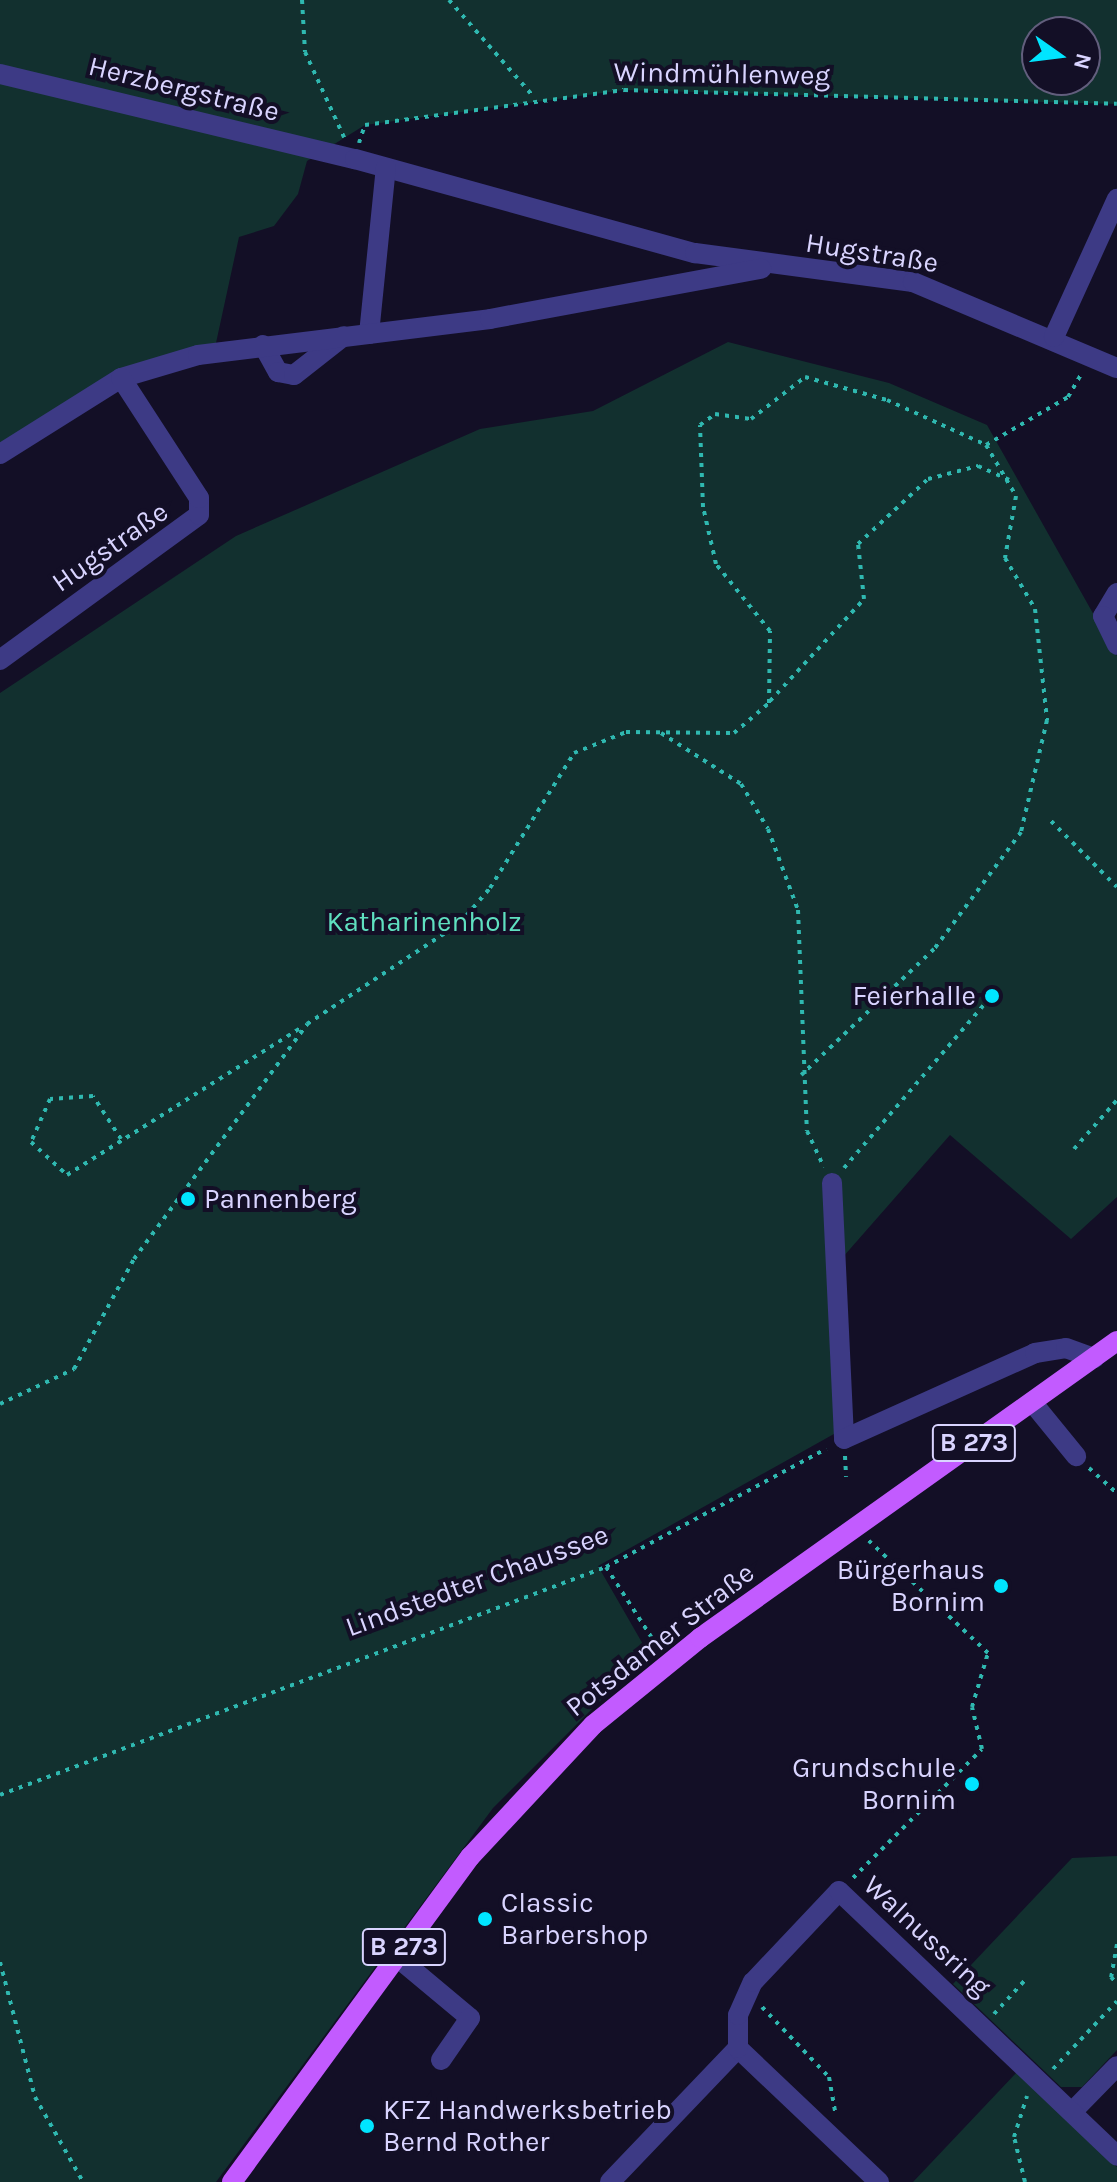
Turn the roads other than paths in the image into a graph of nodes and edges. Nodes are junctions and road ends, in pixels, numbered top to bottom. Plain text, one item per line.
1 (0, 74) edge
2 (355, 159) joint
3 (386, 168) junction
4 (1117, 199) edge
5 (769, 267) junction
6 (369, 334) junction
7 (344, 336) junction
8 (1054, 337) junction
9 (263, 345) junction
10 (1117, 368) edge
11 (121, 378) junction
12 (0, 454) edge
13 (1117, 593) edge
14 (1117, 645) edge
15 (0, 660) edge
16 (832, 1183) road end
17 (1117, 1341) edge
18 (1094, 1358) junction
19 (1032, 1402) junction
20 (1076, 1456) road end
21 (397, 1957) junction
22 (738, 2048) junction
23 (441, 2060) dead end
24 (1117, 2066) edge
25 (1072, 2112) junction
26 (1117, 2156) edge
27 (232, 2182) edge
28 (610, 2182) edge
29 (879, 2182) edge

1 - 2 street, Herzbergstraße
2 - 3 street, Hugstraße
3 - 5 street, Hugstraße
3 - 6 street
4 - 8 street
5 - 6 street, Hugstraße
5 - 8 street, Hugstraße
6 - 7 street, Hugstraße
7 - 9 street, Hugstraße
7 - 9 street
8 - 10 street, Hugstraße
9 - 11 street, Hugstraße
11 - 12 street, Hugstraße
11 - 15 street, Hugstraße
13 - 14 street
16 - 18 street
17 - 18 main road, Potsdamer Straße / B 273
18 - 19 main road, Potsdamer Straße / B 273
19 - 20 street
19 - 21 main road, Potsdamer Straße / B 273
21 - 23 street
21 - 27 main road, Potsdamer Straße / B 273
22 - 25 street, Walnussring
22 - 28 street
22 - 29 street
24 - 25 street
25 - 26 street, Walnussring

